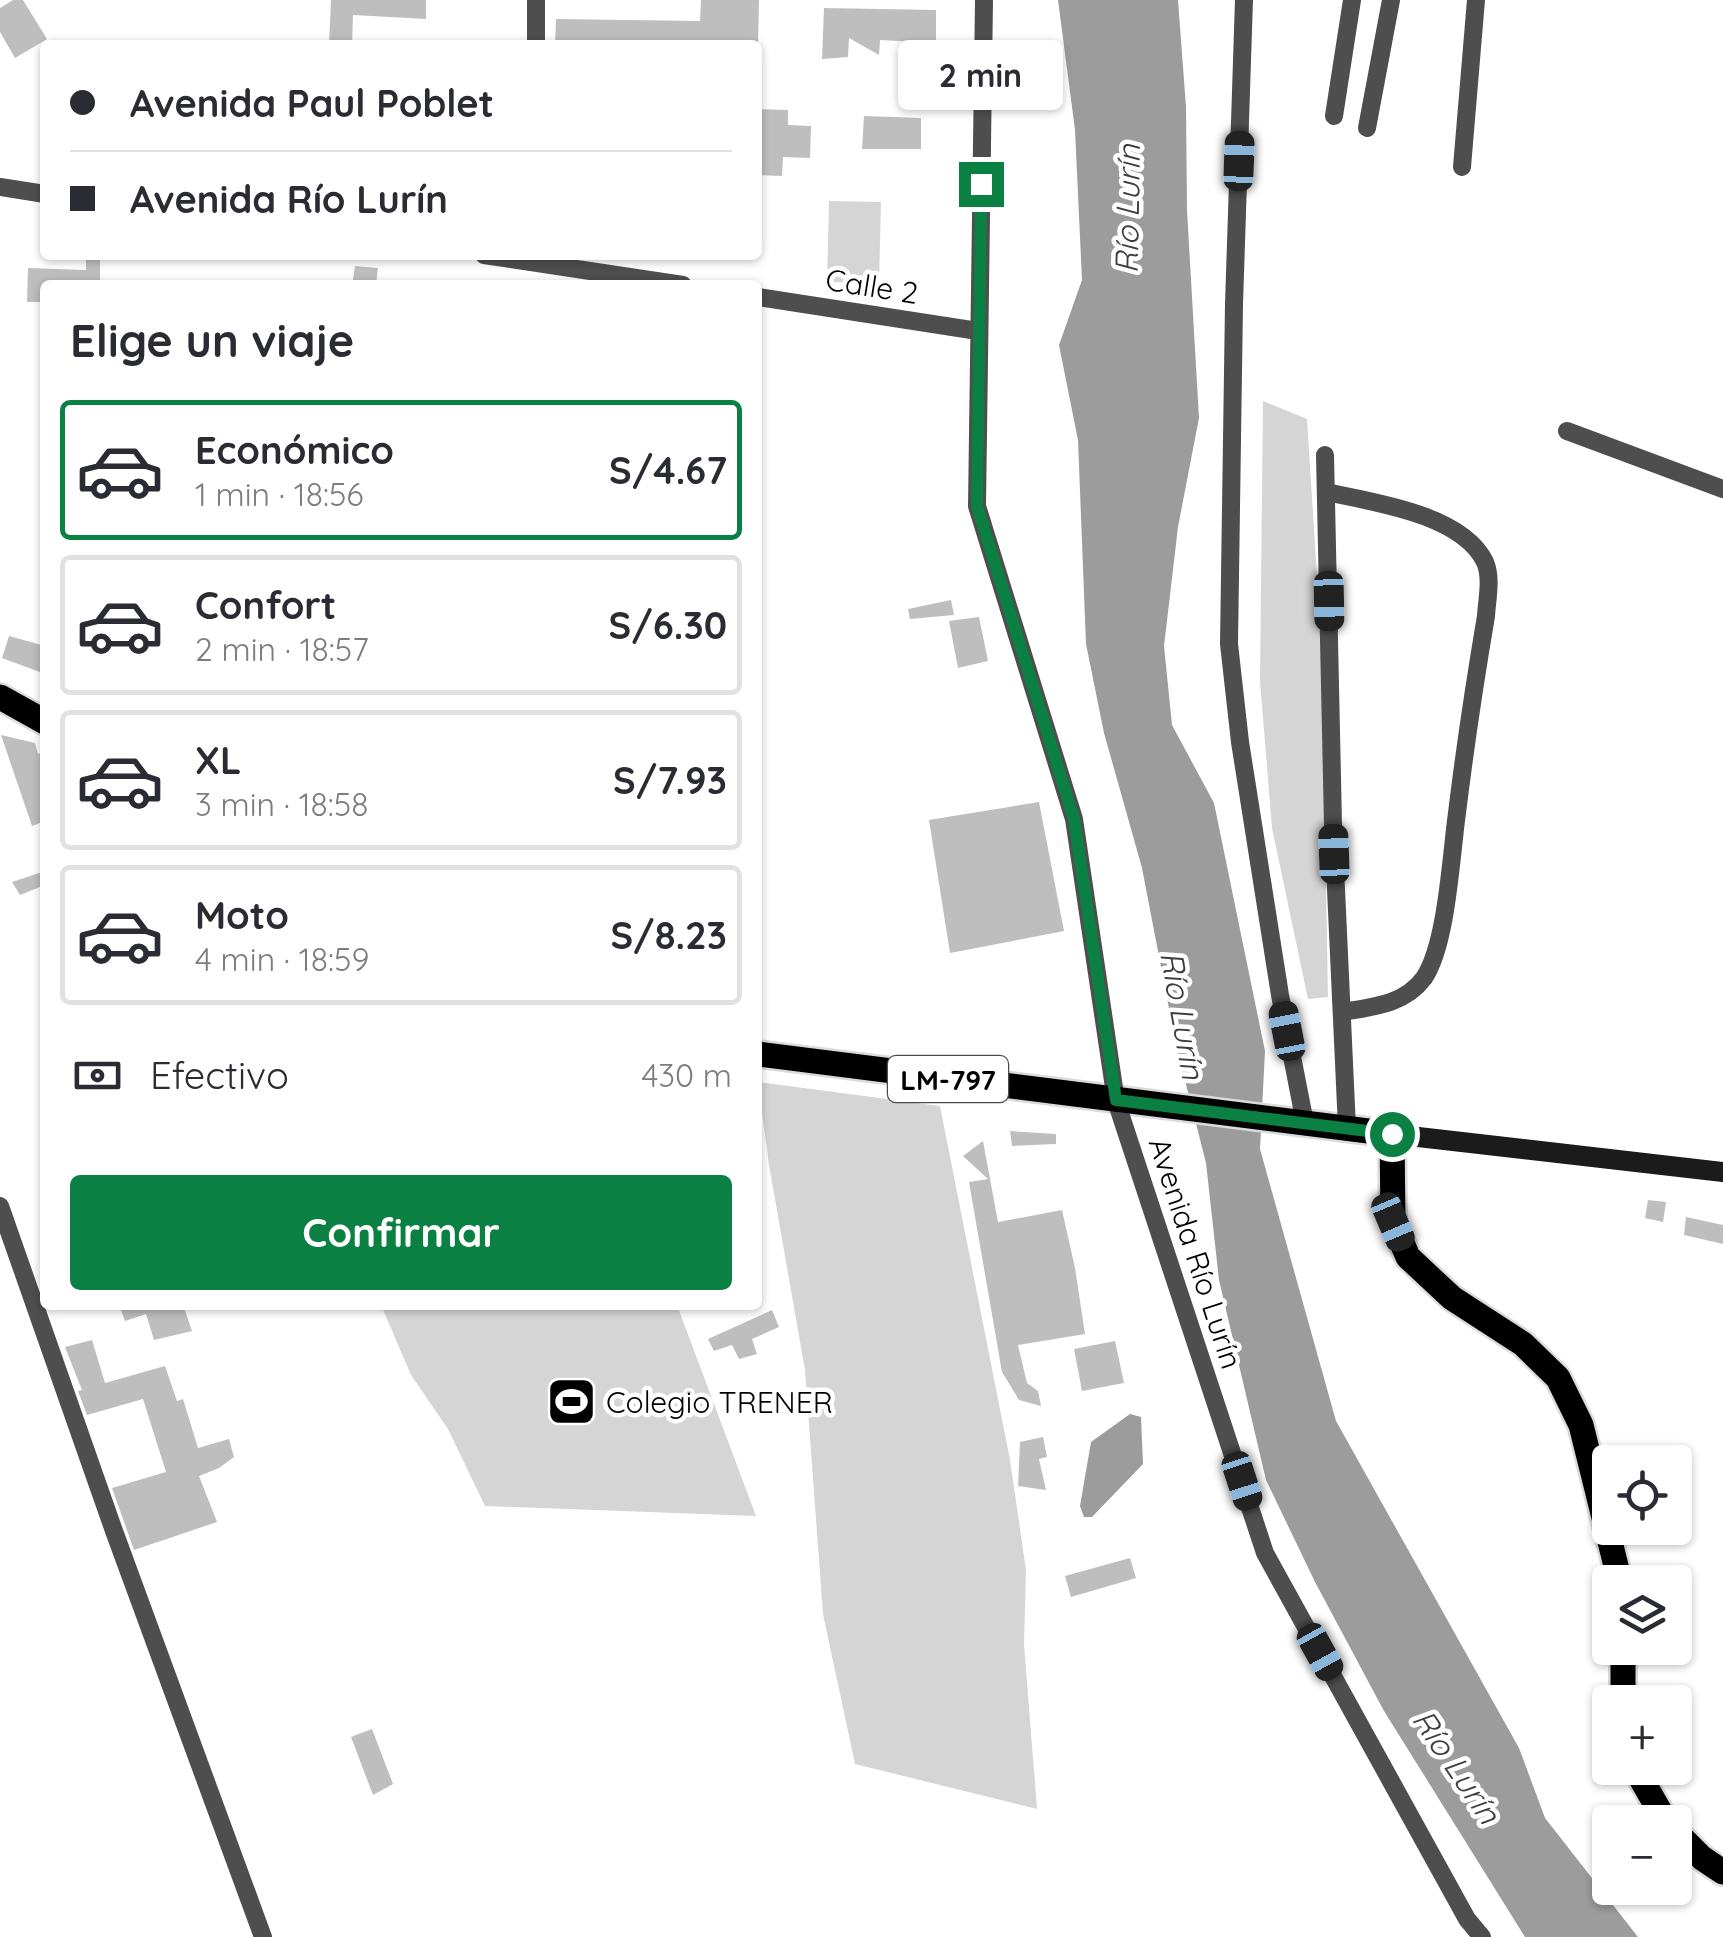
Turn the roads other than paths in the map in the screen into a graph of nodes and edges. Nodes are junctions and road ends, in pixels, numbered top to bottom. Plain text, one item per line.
1 (536, 0) edge
2 (984, 0) edge
3 (1244, 0) edge
4 (1352, 0) edge
5 (1390, 0) edge
6 (1476, 0) edge
7 (536, 40) edge
8 (1334, 116) dead end
9 (1367, 128) dead end
10 (1462, 167) dead end
11 (0, 187) edge
12 (40, 193) edge
13 (545, 260) edge
14 (655, 280) edge
15 (762, 297) edge
16 (978, 331) junction
17 (1567, 431) dead end
18 (1325, 455) dead end
19 (1723, 489) edge
20 (1326, 492) junction
21 (0, 697) edge
22 (40, 719) edge
23 (1342, 1012) junction
24 (762, 1055) edge
25 (1127, 1102) junction
26 (1296, 1122) junction
27 (1348, 1128) junction
28 (1392, 1134) junction
29 (1723, 1172) edge
30 (0, 1206) edge
31 (1616, 1565) edge
32 (1692, 1848) edge
33 (1723, 1872) edge
34 (263, 1937) edge
35 (1482, 1937) edge

1 - 7 street
2 - 16 street, Avenida Río Lurín
3 - 26 street
4 - 8 street
5 - 9 street
6 - 10 street
11 - 12 street
13 - 14 street
15 - 16 street, Calle 2
16 - 25 street, Avenida Río Lurín
17 - 19 street
18 - 20 street
20 - 23 street
20 - 23 street
21 - 22 main road
23 - 27 street
24 - 25 main road, LM-797
25 - 26 main road, LM-797
25 - 35 street, Avenida Río Lurín
26 - 27 main road, LM-797
27 - 28 main road, LM-797
28 - 29 main road, LM-797
28 - 31 main road
30 - 34 street
32 - 33 main road

